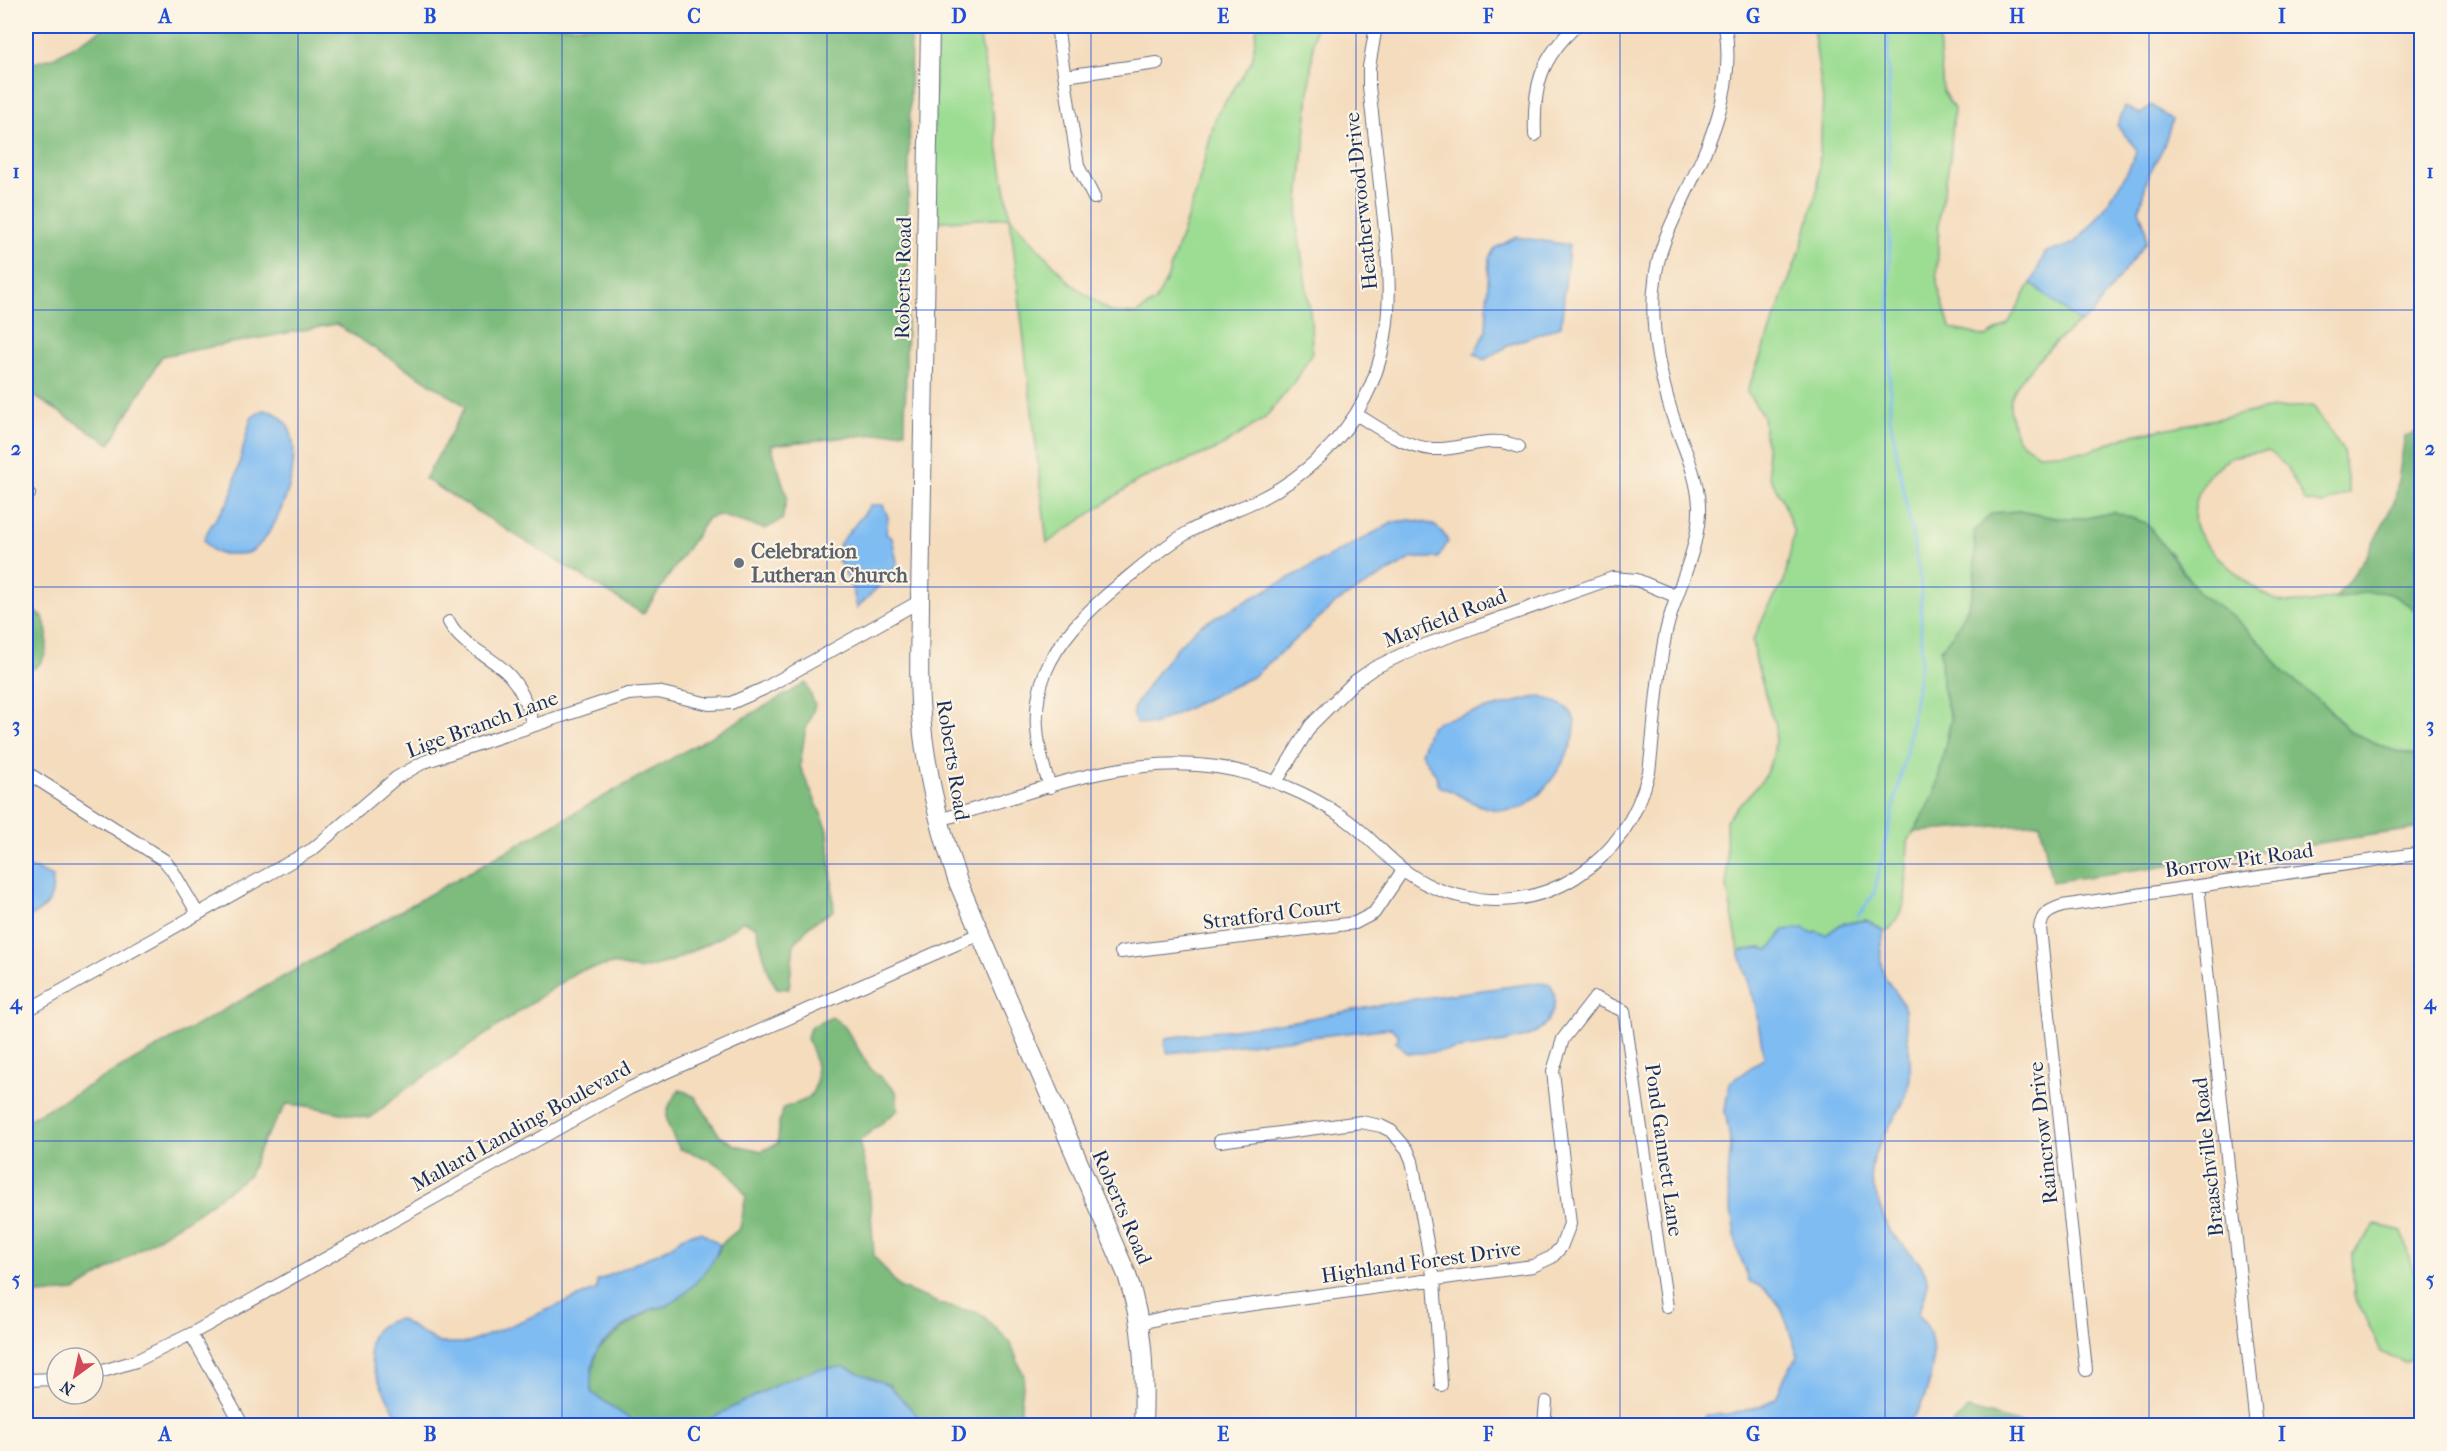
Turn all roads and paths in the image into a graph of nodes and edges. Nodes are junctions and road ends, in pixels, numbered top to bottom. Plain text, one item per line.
1 (930, 26) edge
2 (1057, 26) edge
3 (1376, 26) edge
4 (1576, 26) edge
5 (1725, 26) edge
6 (1157, 63) dead end
7 (1065, 76) junction
8 (1535, 135) dead end
9 (1094, 198) dead end
10 (1356, 414) junction
11 (1519, 447) dead end
12 (1675, 596) junction
13 (920, 601) junction
14 (449, 622) dead end
15 (533, 725) junction
16 (26, 772) edge
17 (1276, 782) junction
18 (1050, 788) junction
19 (939, 820) junction
20 (2421, 853) edge
21 (1404, 870) junction
22 (2198, 886) junction
23 (2062, 906) joint
24 (198, 914) junction
25 (980, 934) junction
26 (1121, 952) dead end
27 (1614, 1005) joint
28 (26, 1011) edge
29 (1221, 1141) dead end
30 (1434, 1280) junction
31 (1667, 1306) dead end
32 (1141, 1323) junction
33 (191, 1334) junction
34 (105, 1370) edge
35 (2086, 1370) dead end
36 (45, 1379) edge
37 (26, 1380) edge
38 (1441, 1385) dead end
39 (1546, 1402) dead end
40 (243, 1425) edge
41 (1143, 1425) edge
42 (1544, 1425) edge
43 (2256, 1425) edge

1 - 13 main road, Roberts Road
2 - 7 street
3 - 10 street, Heatherwood Drive
4 - 8 street
5 - 12 street
6 - 7 street
7 - 9 street
10 - 11 street
10 - 18 street, Heatherwood Drive
12 - 17 street, Mayfield Road
12 - 21 street
13 - 15 street, Lige Branch Lane
13 - 19 main road, Roberts Road
14 - 15 street
15 - 24 street, Lige Branch Lane
16 - 24 street
17 - 18 street
17 - 21 street
18 - 19 street
19 - 25 main road, Roberts Road
20 - 22 street, Borrow Pit Road
21 - 26 street, Stratford Court
22 - 23 street, Borrow Pit Road
22 - 43 street, Braaschville Road
23 - 35 street, Raincrow Drive
24 - 28 street, Lige Branch Lane
25 - 32 main road, Roberts Road
25 - 33 street, Mallard Landing Boulevard
27 - 30 street, Highland Forest Drive
27 - 31 street, Pond Gannett Lane
29 - 30 street
30 - 32 street, Highland Forest Drive
30 - 38 street
32 - 41 main road, Roberts Road
33 - 34 street, Mallard Landing Boulevard
33 - 40 street
36 - 37 street
39 - 42 street

